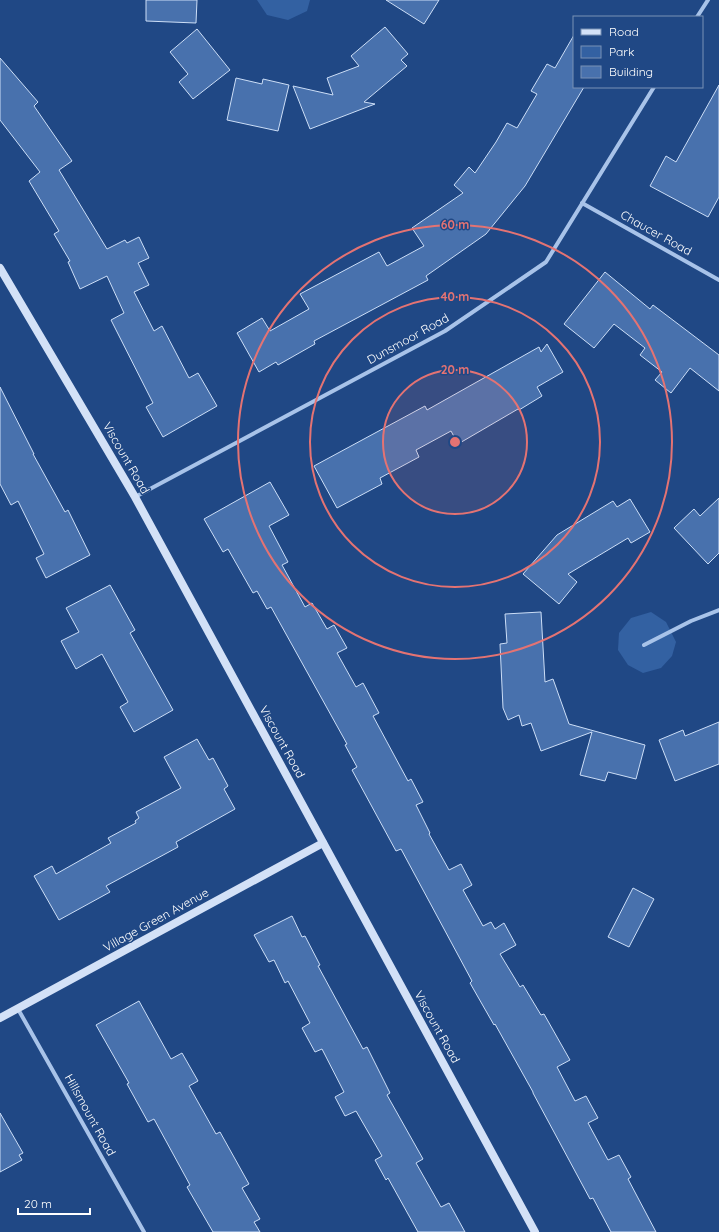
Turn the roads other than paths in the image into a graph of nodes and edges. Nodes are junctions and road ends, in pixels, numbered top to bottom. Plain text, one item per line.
1 (708, 0) edge
2 (698, 16) edge
3 (653, 88) edge
4 (582, 203) junction
5 (0, 268) edge
6 (719, 280) edge
7 (135, 497) junction
8 (719, 610) edge
9 (644, 645) dead end
10 (323, 843) junction
11 (18, 1009) junction
12 (0, 1018) edge
13 (144, 1232) edge
14 (534, 1232) edge

1 - 2 street
3 - 4 street, Dunsmoor Road
4 - 6 street, Chaucer Road
4 - 7 street, Dunsmoor Road
5 - 7 street, Viscount Road
7 - 10 street, Viscount Road
8 - 9 street
10 - 11 street, Village Green Avenue
10 - 14 street, Viscount Road
11 - 12 street, Village Green Avenue
11 - 13 street, Hillsmount Road

